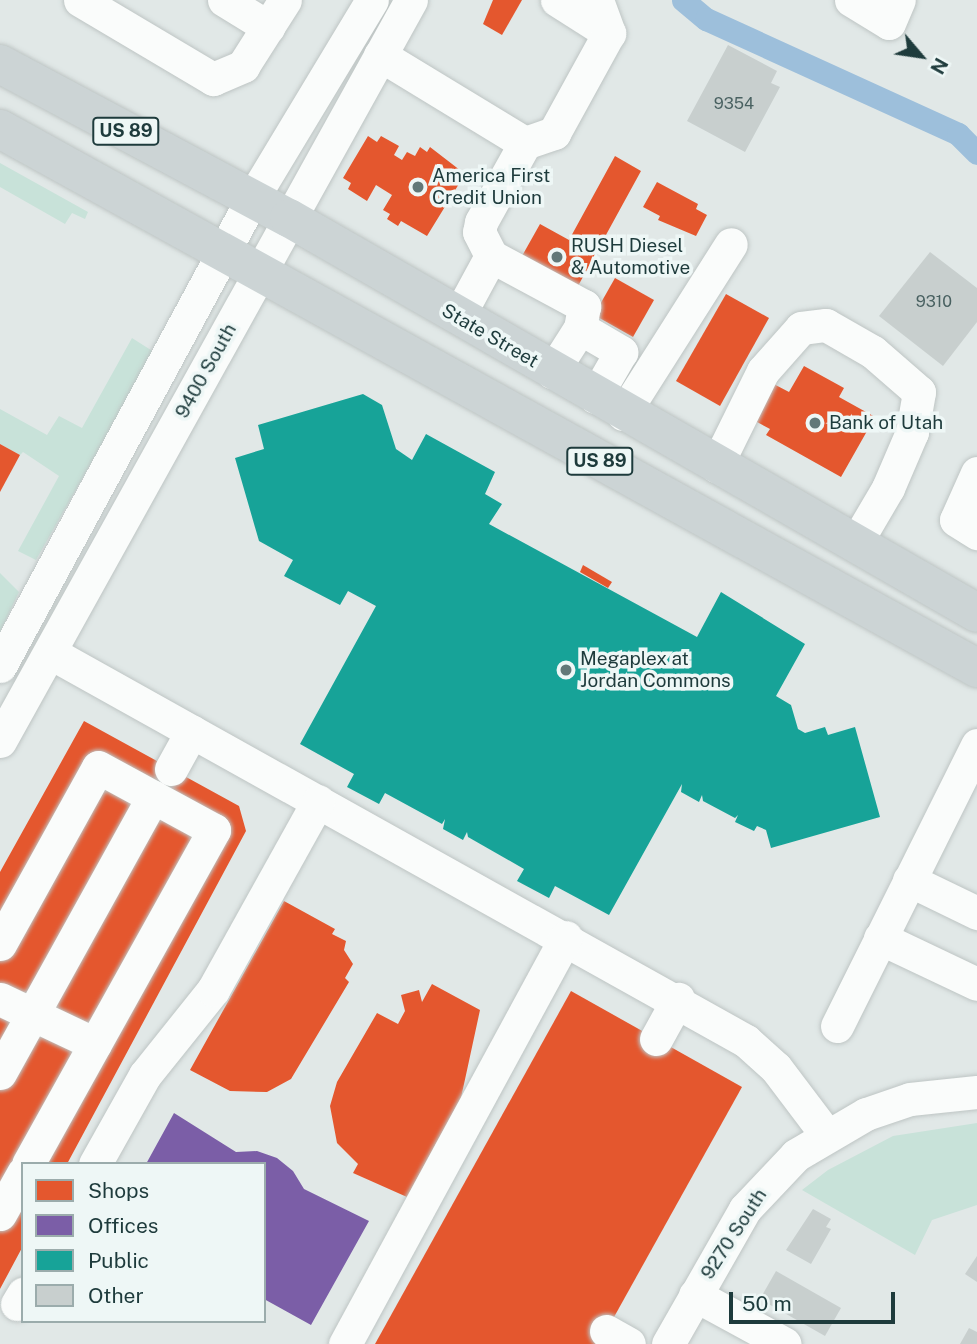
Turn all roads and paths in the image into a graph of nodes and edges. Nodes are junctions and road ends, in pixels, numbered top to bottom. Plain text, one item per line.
1 (80, 0) edge
2 (224, 0) edge
3 (411, 0) edge
4 (557, 0) edge
5 (597, 0) edge
6 (851, 0) edge
7 (899, 0) edge
8 (365, 2) edge
9 (276, 14) edge
10 (609, 33) junction
11 (380, 55) junction
12 (0, 64) edge
13 (0, 129) edge
14 (525, 143) junction
15 (252, 199) junction
16 (289, 218) junction
17 (731, 244) dead end
18 (224, 254) junction
19 (491, 256) junction
20 (259, 275) junction
21 (458, 317) junction
22 (580, 328) junction
23 (552, 372) junction
24 (609, 405) junction
25 (716, 466) junction
26 (977, 473) edge
27 (977, 533) edge
28 (855, 544) junction
29 (977, 613) edge
30 (51, 653) junction
31 (0, 666) edge
32 (977, 668) edge
33 (192, 731) junction
34 (0, 741) edge
35 (977, 745) edge
36 (171, 769) dead end
37 (153, 797) junction
38 (318, 800) junction
39 (909, 880) junction
40 (977, 913) edge
41 (566, 937) junction
42 (880, 938) junction
43 (0, 944) edge
44 (977, 984) edge
45 (0, 999) edge
46 (678, 999) junction
47 (31, 1016) junction
48 (837, 1026) dead end
49 (656, 1039) dead end
50 (95, 1044) junction
51 (0, 1073) edge
52 (977, 1092) edge
53 (826, 1134) junction
54 (29, 1162) edge
55 (96, 1162) edge
56 (21, 1177) edge
57 (0, 1214) edge
58 (695, 1295) junction
59 (345, 1344) edge
60 (668, 1344) edge
61 (785, 1344) edge

1 - 9 street
2 - 9 street
3 - 11 street, 9400 South
4 - 10 street
5 - 10 street
6 - 7 street
8 - 15 street, 9400 South
10 - 14 street
11 - 14 street
11 - 16 street, 9400 South
12 - 15 main road, State Street / US 89
13 - 18 main road, US 89
14 - 19 street
15 - 16 main road, State Street / US 89
15 - 18 street, 9400 South
16 - 20 street, 9400 South
16 - 21 main road, State Street / US 89
17 - 24 street
18 - 20 main road, US 89
18 - 31 street, 9400 South
19 - 21 street
19 - 22 street
20 - 30 street, 9400 South
20 - 32 main road, US 89
21 - 23 main road, State Street / US 89
22 - 23 street
22 - 24 street
23 - 24 main road, State Street / US 89
24 - 25 main road, State Street / US 89
25 - 28 main road, State Street / US 89
25 - 28 street
26 - 27 street
28 - 29 main road, State Street / US 89
30 - 33 street
30 - 34 street, 9400 South
33 - 36 street
33 - 38 street
35 - 39 street
37 - 43 street
37 - 47 street
37 - 50 street
38 - 41 street
38 - 55 street
39 - 40 street
39 - 42 street
41 - 46 street
41 - 59 street
42 - 44 street
42 - 48 street
45 - 47 street
46 - 49 street
46 - 53 street
47 - 50 street
47 - 51 street
50 - 54 street
52 - 53 street, 9270 South
53 - 58 street, 9270 South
56 - 57 street
58 - 60 street, 9270 South
58 - 61 street

